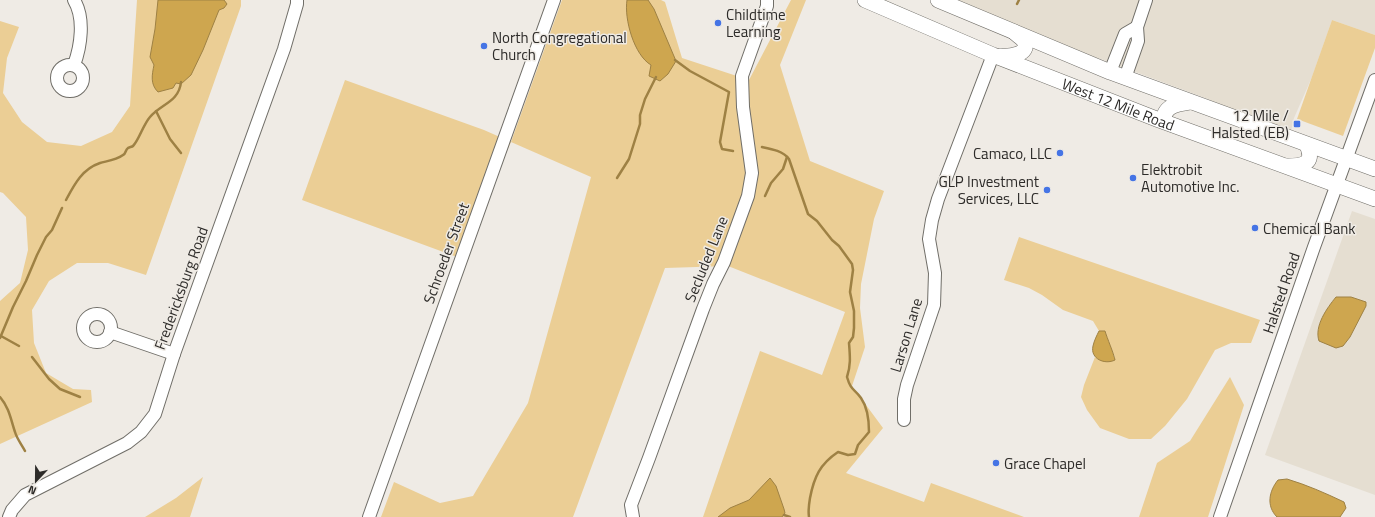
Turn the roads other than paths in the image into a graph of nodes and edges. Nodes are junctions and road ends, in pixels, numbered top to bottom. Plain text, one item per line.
1 (74, 0) edge
2 (297, 0) edge
3 (554, 0) edge
4 (865, 0) edge
5 (938, 0) edge
6 (1146, 0) edge
7 (770, 2) edge
8 (1137, 27) junction
9 (1014, 32) junction
10 (993, 55) junction
11 (74, 65) dead end
12 (1110, 72) junction
13 (1125, 78) junction
14 (1375, 80) edge
15 (1190, 102) junction
16 (1164, 121) junction
17 (1307, 145) junction
18 (1346, 158) junction
19 (1284, 166) junction
20 (1375, 169) edge
21 (1337, 185) junction
22 (1375, 199) edge
23 (110, 332) dead end
24 (174, 354) junction
25 (904, 420) dead end
26 (9, 517) edge
27 (369, 517) edge
28 (633, 517) edge
29 (1220, 517) edge

1 - 11 street
2 - 24 street, Fredericksburg Road
3 - 27 street, Schroeder Street
4 - 10 main road, West 12 Mile Road
5 - 9 main road, West 12 Mile Road
6 - 8 street
7 - 28 street, Secluded Lane
8 - 12 street
8 - 13 street
9 - 10 main road
9 - 12 main road, West 12 Mile Road
10 - 16 main road, West 12 Mile Road
10 - 25 street, Larson Lane
12 - 13 main road, West 12 Mile Road
13 - 15 main road, West 12 Mile Road
14 - 18 street, Halsted Road
15 - 16 main road
15 - 17 main road, West 12 Mile Road
16 - 19 main road, West 12 Mile Road
17 - 18 main road, West 12 Mile Road
17 - 19 main road
18 - 20 main road, West 12 Mile Road
18 - 21 street, Halsted Road
19 - 21 main road, West 12 Mile Road
21 - 22 main road, West 12 Mile Road
21 - 29 street, Halsted Road
23 - 24 street
24 - 26 street, Fredericksburg Road

